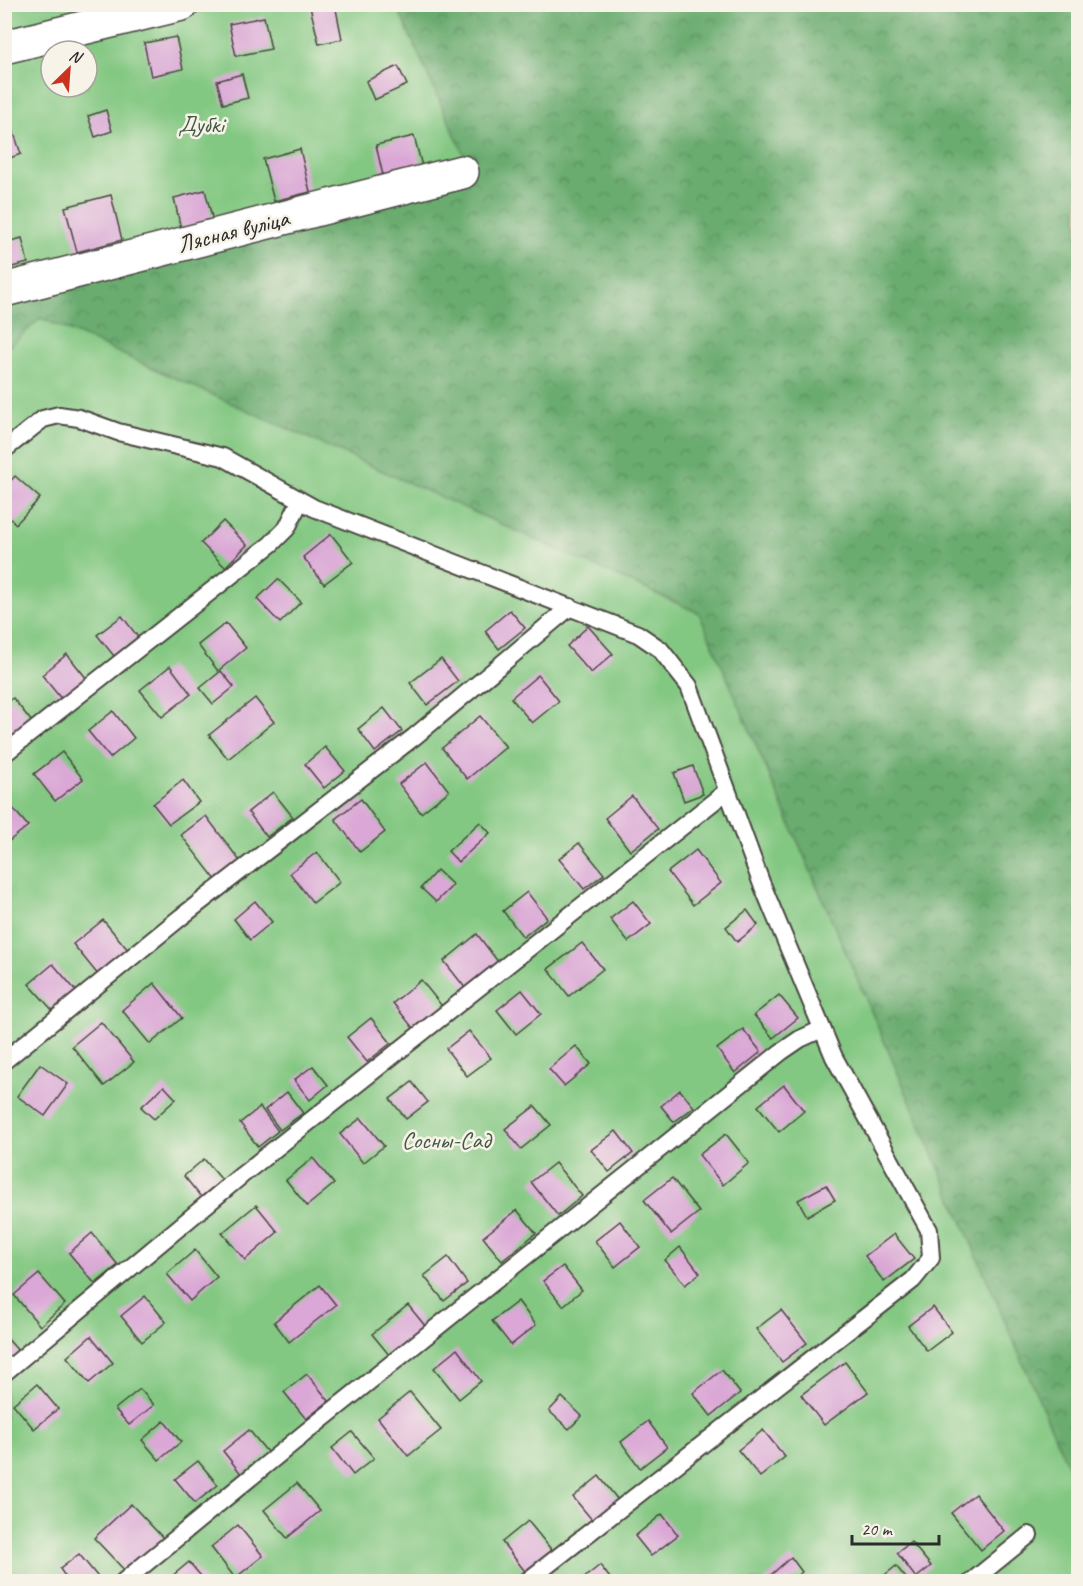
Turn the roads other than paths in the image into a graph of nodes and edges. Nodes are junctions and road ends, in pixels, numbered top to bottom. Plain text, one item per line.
1 (182, 4) edge
2 (4, 47) edge
3 (462, 172) dead end
4 (4, 290) edge
5 (4, 450) edge
6 (300, 501) junction
7 (570, 607) junction
8 (4, 754) edge
9 (727, 791) junction
10 (822, 1029) junction
11 (4, 1061) edge
12 (4, 1372) edge
13 (1029, 1535) dead end
14 (123, 1581) edge
15 (526, 1581) edge
16 (972, 1581) edge

1 - 2 street
3 - 4 street, Лясная вуліца
5 - 6 lane
6 - 7 lane
6 - 8 lane
7 - 9 lane
7 - 11 lane
9 - 10 lane
9 - 12 lane
10 - 14 lane
10 - 15 lane
13 - 16 lane

